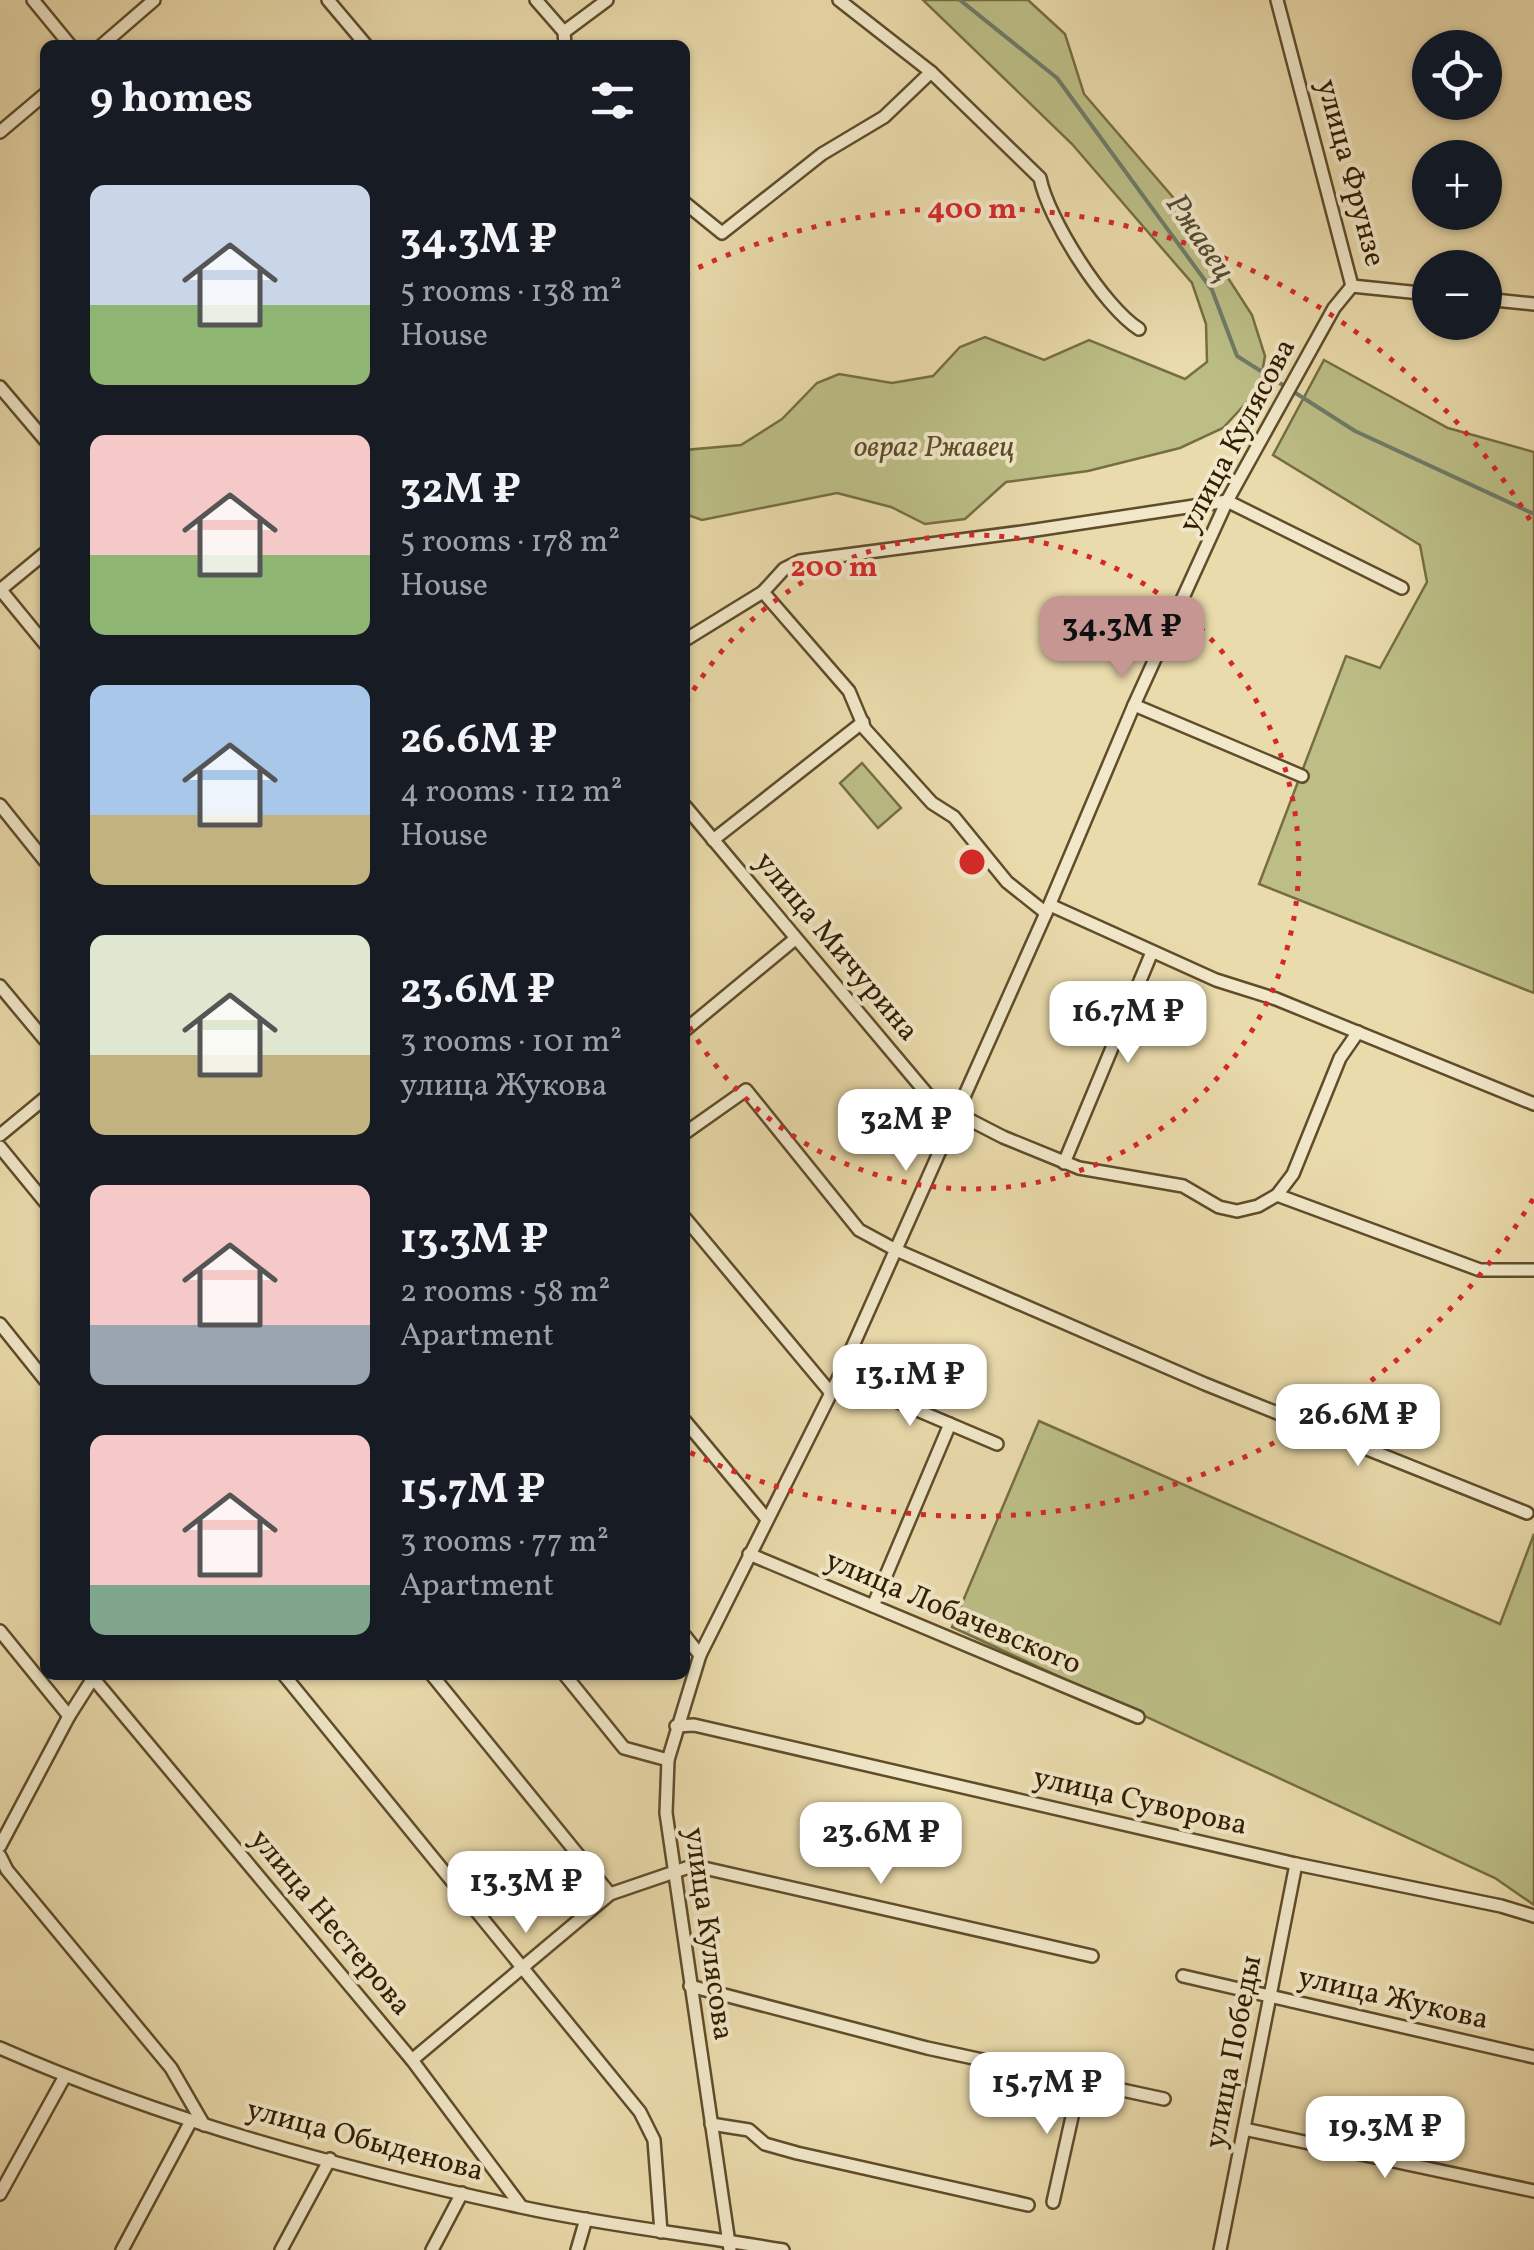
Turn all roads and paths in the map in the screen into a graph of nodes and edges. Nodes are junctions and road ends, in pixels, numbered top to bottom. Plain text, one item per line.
1 (34, 0) edge
2 (154, 0) edge
3 (328, 0) edge
4 (536, 0) edge
5 (608, 0) edge
6 (839, 0) edge
7 (1277, 0) edge
8 (564, 38) edge
9 (66, 40) edge
10 (108, 40) edge
11 (362, 40) edge
12 (931, 72) junction
13 (40, 98) edge
14 (0, 132) edge
15 (690, 207) edge
16 (1352, 286) junction
17 (1412, 292) edge
18 (1502, 301) edge
19 (1534, 304) edge
20 (1139, 330) dead end
21 (0, 387) edge
22 (40, 434) edge
23 (1228, 501) junction
24 (40, 557) edge
25 (1402, 588) dead end
26 (0, 590) edge
27 (764, 592) junction
28 (690, 637) edge
29 (40, 638) edge
30 (1134, 705) junction
31 (862, 722) junction
32 (1302, 776) dead end
33 (0, 805) edge
34 (690, 812) edge
35 (712, 840) junction
36 (40, 855) edge
37 (1048, 909) junction
38 (795, 939) junction
39 (1152, 952) junction
40 (0, 986) edge
41 (690, 1023) edge
42 (1358, 1032) junction
43 (40, 1034) edge
44 (40, 1102) edge
45 (1534, 1104) edge
46 (954, 1114) junction
47 (690, 1129) edge
48 (0, 1135) edge
49 (0, 1147) edge
50 (1064, 1162) junction
51 (1277, 1195) junction
52 (40, 1196) edge
53 (690, 1224) edge
54 (896, 1250) junction
55 (1534, 1270) edge
56 (0, 1324) edge
57 (40, 1374) edge
58 (839, 1377) junction
59 (831, 1394) junction
60 (950, 1424) junction
61 (690, 1427) edge
62 (997, 1444) dead end
63 (1527, 1513) dead end
64 (766, 1518) junction
65 (749, 1554) junction
66 (873, 1606) junction
67 (0, 1631) edge
68 (690, 1642) edge
69 (700, 1655) junction
70 (92, 1680) edge
71 (97, 1680) edge
72 (288, 1680) edge
73 (436, 1680) edge
74 (569, 1680) edge
75 (69, 1716) junction
76 (1138, 1717) dead end
77 (676, 1726) junction
78 (668, 1760) junction
79 (0, 1846) edge
80 (0, 1856) edge
81 (1296, 1864) junction
82 (674, 1874) junction
83 (610, 1894) junction
84 (1534, 1916) edge
85 (1092, 1956) dead end
86 (521, 1967) junction
87 (1183, 1976) dead end
88 (690, 1986) junction
89 (1270, 1996) junction
90 (0, 2048) edge
91 (1534, 2057) edge
92 (412, 2060) junction
93 (65, 2076) junction
94 (1080, 2081) junction
95 (1164, 2099) dead end
96 (198, 2123) junction
97 (710, 2124) junction
98 (1244, 2129) junction
99 (330, 2159) junction
100 (1534, 2191) edge
101 (462, 2192) junction
102 (0, 2194) edge
103 (1054, 2202) dead end
104 (1028, 2205) dead end
105 (522, 2207) junction
106 (586, 2219) junction
107 (661, 2232) junction
108 (729, 2245) edge
109 (122, 2250) edge
110 (282, 2250) edge
111 (432, 2250) edge
112 (577, 2250) edge
113 (783, 2250) edge
114 (1220, 2250) edge

1 - 9 street
2 - 10 street
3 - 11 street
4 - 8 street
5 - 8 street
6 - 12 street
7 - 16 street, улица Фрунзе
12 - 15 street
12 - 20 street
13 - 14 street
16 - 17 street, улица Фрунзе
16 - 23 street, улица Кулясова
18 - 19 street
21 - 22 street
23 - 25 street
23 - 27 street
23 - 30 street, улица Кулясова
24 - 26 street
26 - 29 street
27 - 28 street
27 - 31 street
30 - 32 street
30 - 37 street, улица Кулясова
31 - 35 street
31 - 37 street
33 - 36 street
34 - 35 street, улица Мичурина
35 - 38 street, улица Мичурина
37 - 39 street
37 - 46 street, улица Кулясова
38 - 41 street
38 - 46 street, улица Мичурина
39 - 42 street
39 - 50 street
40 - 43 street
42 - 45 street
42 - 51 street
44 - 48 street
46 - 50 street, улица Мичурина
46 - 54 street, улица Кулясова
47 - 54 street
49 - 52 street
50 - 51 street, улица Мичурина
51 - 55 street
53 - 59 street
54 - 58 street, улица Кулясова
54 - 63 street
56 - 57 street
58 - 59 street, улица Кулясова
58 - 60 street
59 - 64 street, улица Кулясова
60 - 62 street
60 - 66 street
61 - 64 street
64 - 65 street, улица Кулясова
65 - 66 street, улица Лобачевского
65 - 69 street, улица Кулясова
66 - 76 street, улица Лобачевского
67 - 75 street
68 - 69 street
69 - 77 street, улица Кулясова
70 - 75 street
71 - 92 street, улица Нестерова
72 - 86 street
73 - 83 street
74 - 78 street
75 - 79 street
77 - 78 street, улица Кулясова
77 - 81 street, улица Суворова
78 - 82 street, улица Кулясова
80 - 96 street
81 - 84 street, улица Суворова
81 - 89 street, улица Победы
82 - 83 street
82 - 85 street
82 - 88 street, улица Кулясова
83 - 86 street
86 - 92 street
86 - 107 street
87 - 89 street, улица Жукова
88 - 94 street
88 - 97 street, улица Кулясова
89 - 91 street, улица Жукова
89 - 98 street, улица Победы
90 - 93 street, улица Обыденова
92 - 105 street, улица Нестерова
93 - 96 street, улица Обыденова
93 - 102 street
94 - 95 street
94 - 103 street
96 - 99 street, улица Обыденова
96 - 109 street
97 - 104 street
97 - 108 street, улица Кулясова
98 - 100 street
98 - 114 street, улица Победы
99 - 101 street, улица Обыденова
99 - 110 street
101 - 105 street, улица Обыденова
101 - 111 street
105 - 106 street, улица Обыденова
106 - 107 street, улица Обыденова
106 - 112 street
107 - 108 street, улица Обыденова
108 - 113 street, улица Обыденова

